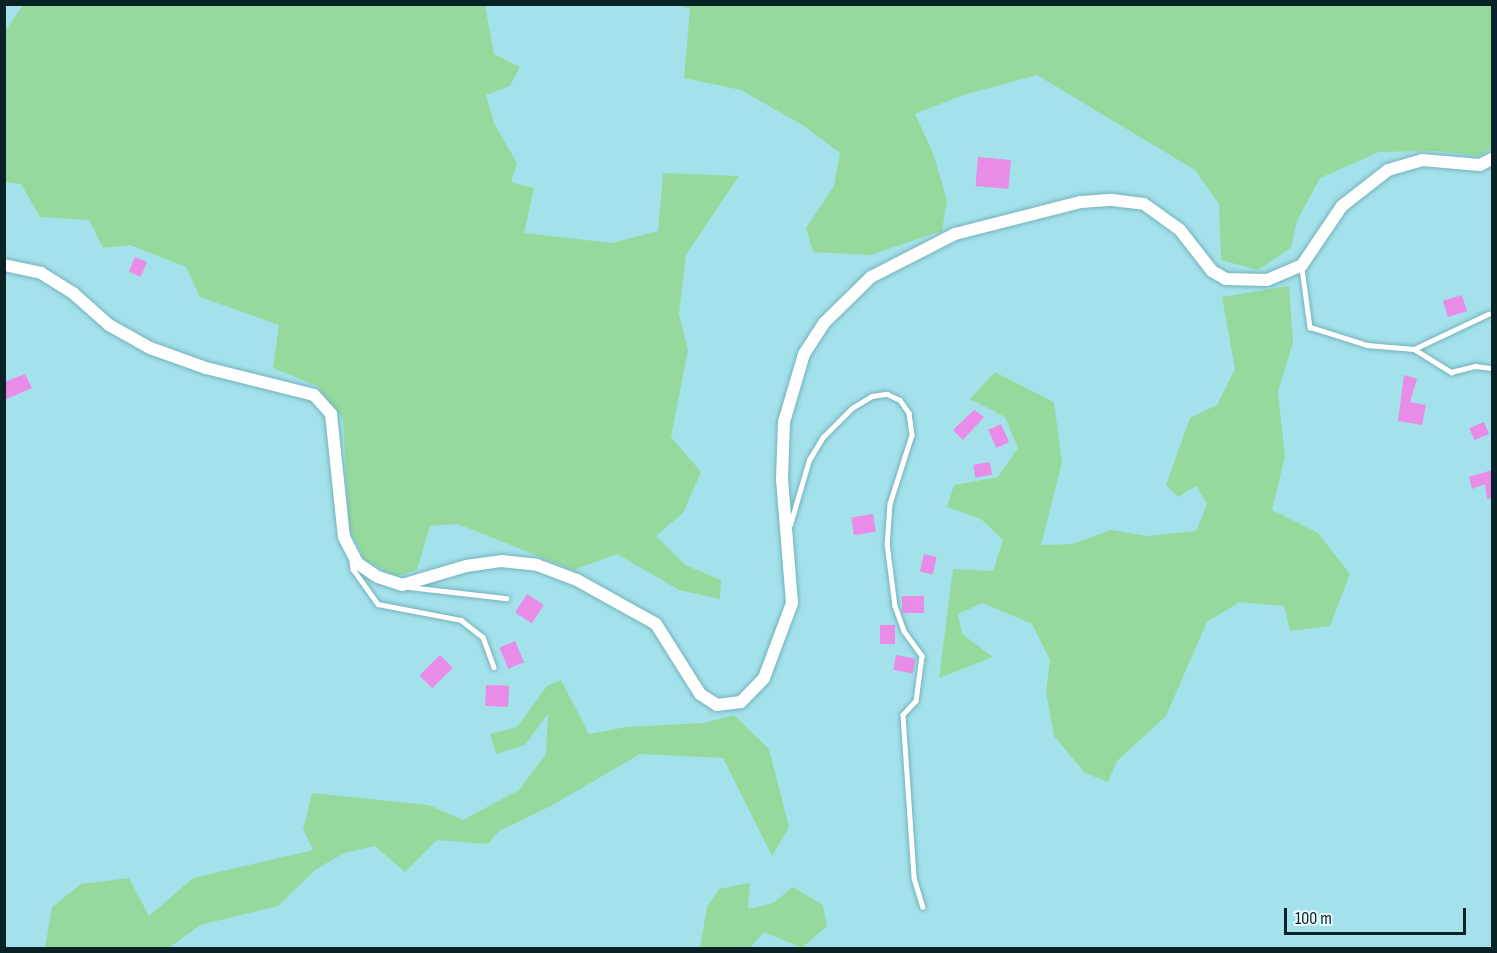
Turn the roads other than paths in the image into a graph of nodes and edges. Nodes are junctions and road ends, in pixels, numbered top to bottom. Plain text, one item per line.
1 (1492, 159) edge
2 (4, 265) edge
3 (1302, 265) junction
4 (1488, 314) dead end
5 (1414, 349) junction
6 (1492, 368) edge
7 (788, 530) junction
8 (350, 550) junction
9 (402, 585) junction
10 (506, 598) dead end
11 (494, 667) dead end
12 (923, 907) dead end

1 - 3 street
2 - 8 street
3 - 5 lane
3 - 7 street
4 - 5 lane
5 - 6 lane
7 - 9 street
7 - 12 lane
8 - 9 street
8 - 11 lane
9 - 10 lane

